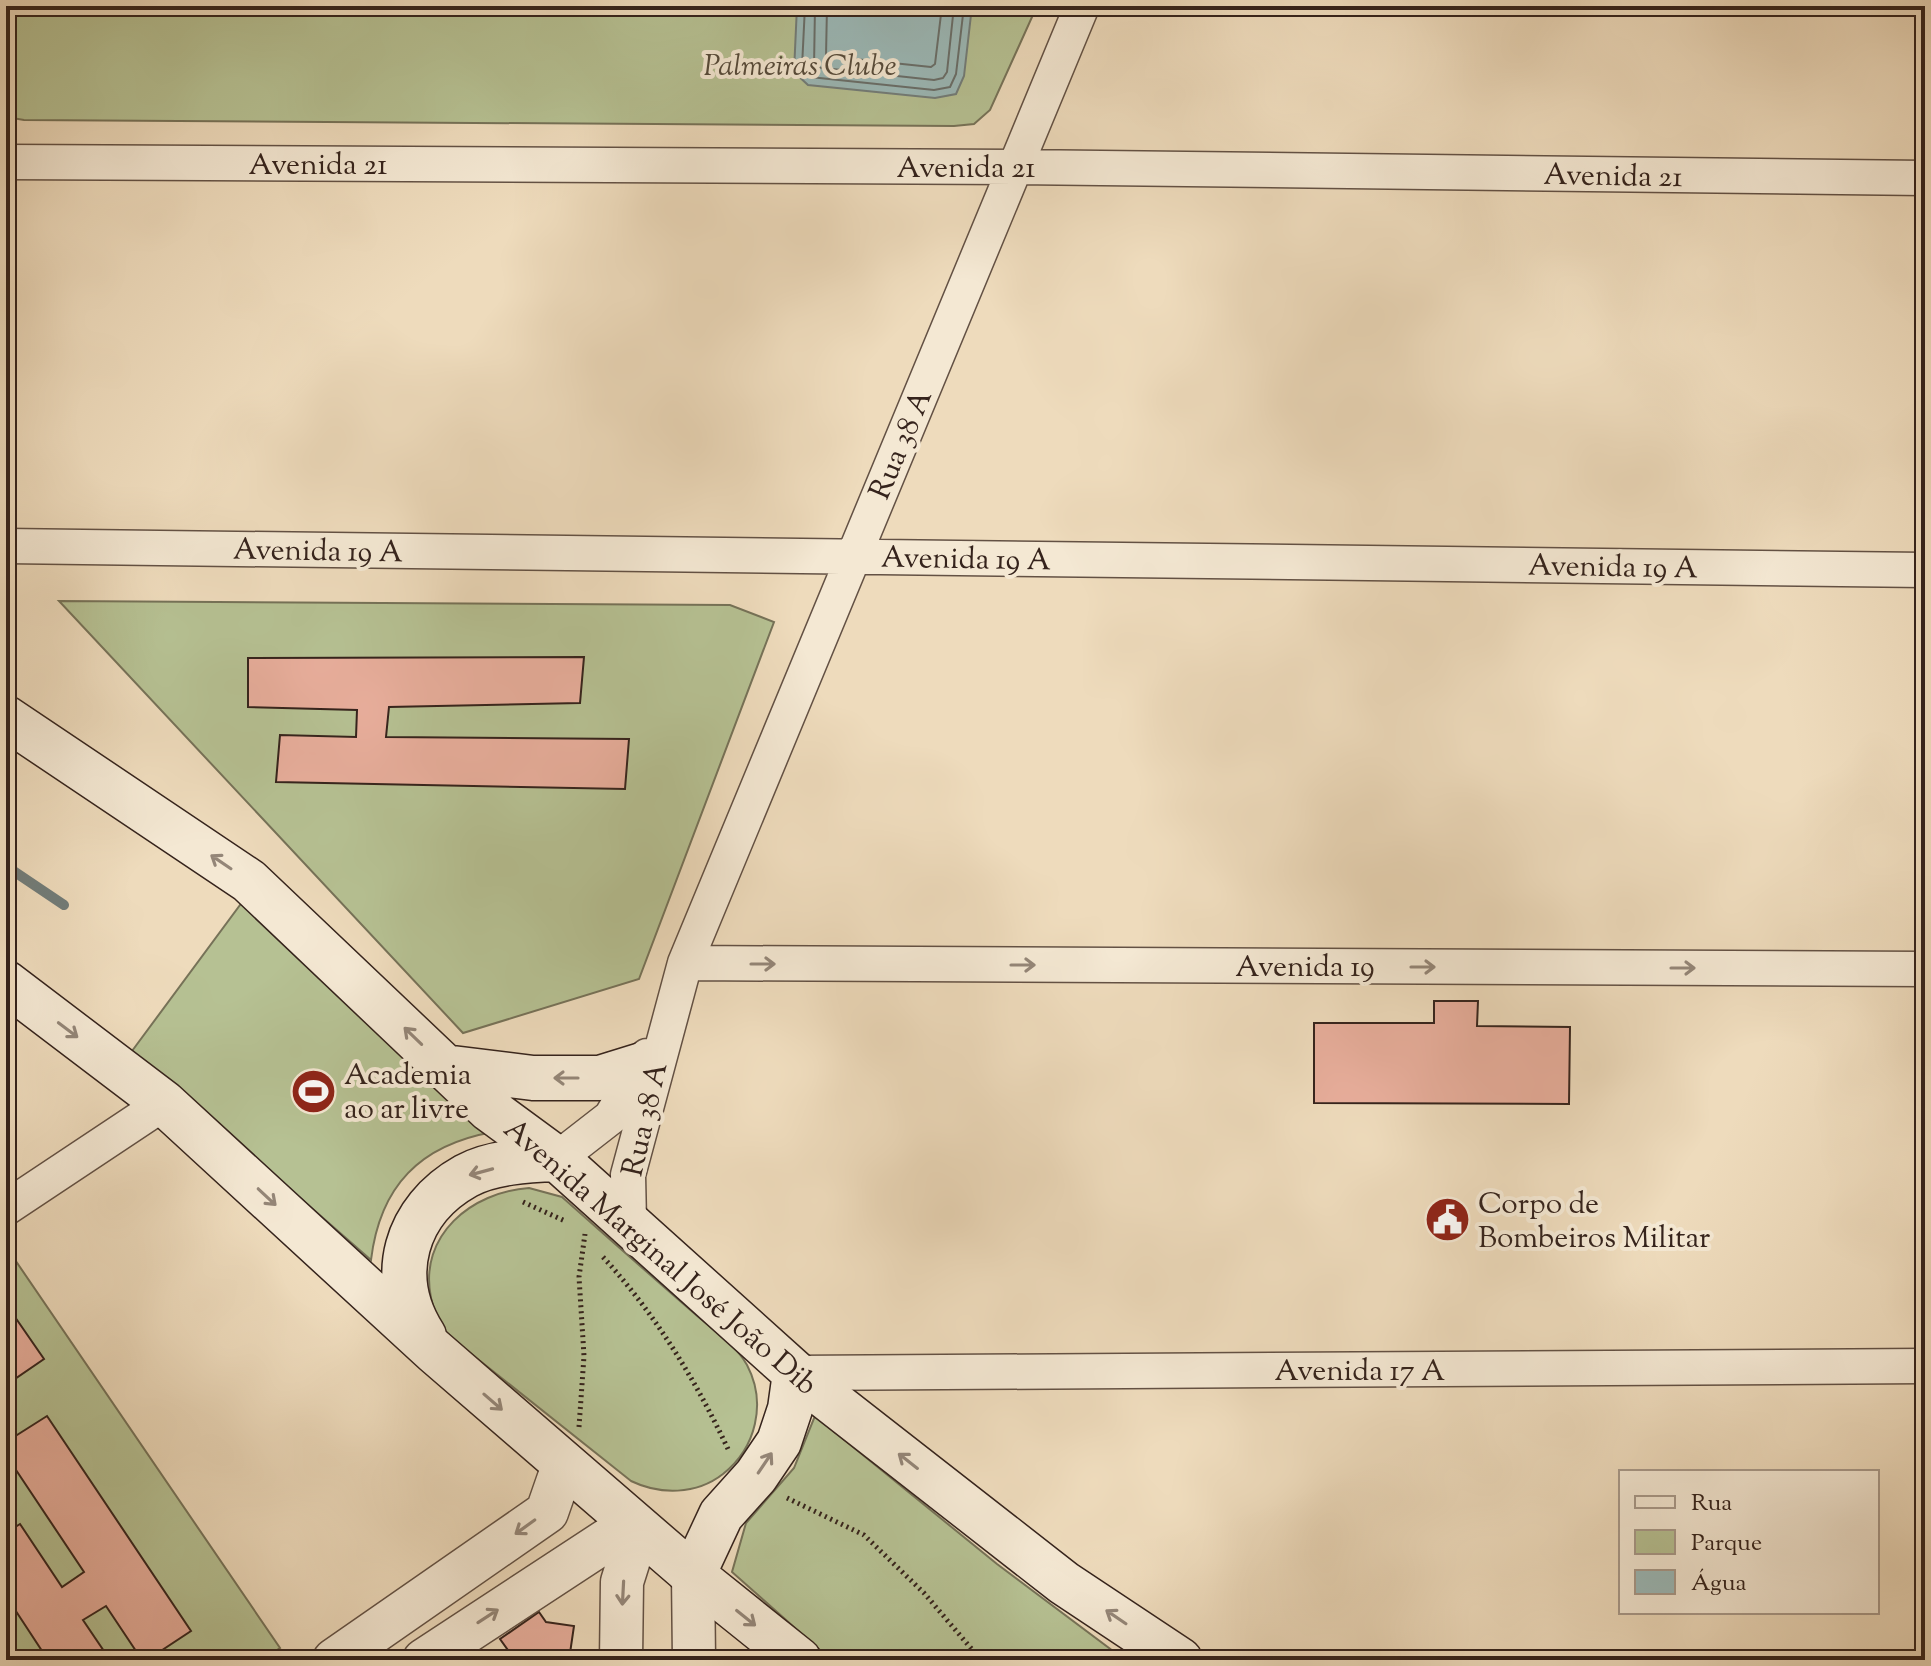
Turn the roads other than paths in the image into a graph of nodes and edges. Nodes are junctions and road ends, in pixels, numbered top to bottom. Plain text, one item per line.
1 (1082, 6) edge
2 (6, 162) edge
3 (1015, 167) junction
4 (1925, 178) edge
5 (6, 546) edge
6 (853, 556) junction
7 (1925, 570) edge
8 (6, 718) edge
9 (685, 963) junction
10 (1925, 969) edge
11 (6, 983) edge
12 (669, 1017) junction
13 (642, 1065) junction
14 (444, 1067) junction
15 (164, 1103) junction
16 (557, 1159) junction
17 (6, 1208) edge
18 (595, 1218) junction
19 (434, 1351) junction
20 (1925, 1366) edge
21 (795, 1373) junction
22 (564, 1463) junction
23 (721, 1515) junction
24 (636, 1526) junction
25 (693, 1575) junction
26 (334, 1660) edge
27 (424, 1660) edge
28 (621, 1660) edge
29 (694, 1660) edge
30 (799, 1660) edge
31 (1180, 1660) edge

1 - 3 street, Rua 38 A
2 - 3 street, Avenida 21
3 - 4 street, Avenida 21
3 - 6 street, Rua 38 A
5 - 6 street, Avenida 19 A
6 - 7 street, Avenida 19 A
6 - 9 street, Rua 38 A
14 -> 8 main road, Avenida Marginal José João Dib
9 -> 10 street, Avenida 19
9 - 12 street, Rua 38 A
11 -> 15 main road
12 - 13 street, Rua 38 A
12 - 18 street, Rua 38 A
13 -> 14 main road
13 - 16 street, Rua 38 A
14 - 16 main road, Avenida Marginal José João Dib
15 - 17 street
15 -> 19 main road
16 - 18 main road, Avenida Marginal José João Dib
16 -> 19 main road
18 - 21 main road, Avenida Marginal José João Dib
19 -> 22 main road
20 - 21 street, Avenida 17 A
23 -> 21 main road
31 -> 21 main road, Avenida Marginal José João Dib
22 - 24 main road
22 -> 26 street
23 - 24 main road
23 - 25 main road
24 - 25 main road
27 -> 24 street
24 -> 28 street
25 - 29 street
25 -> 30 main road

